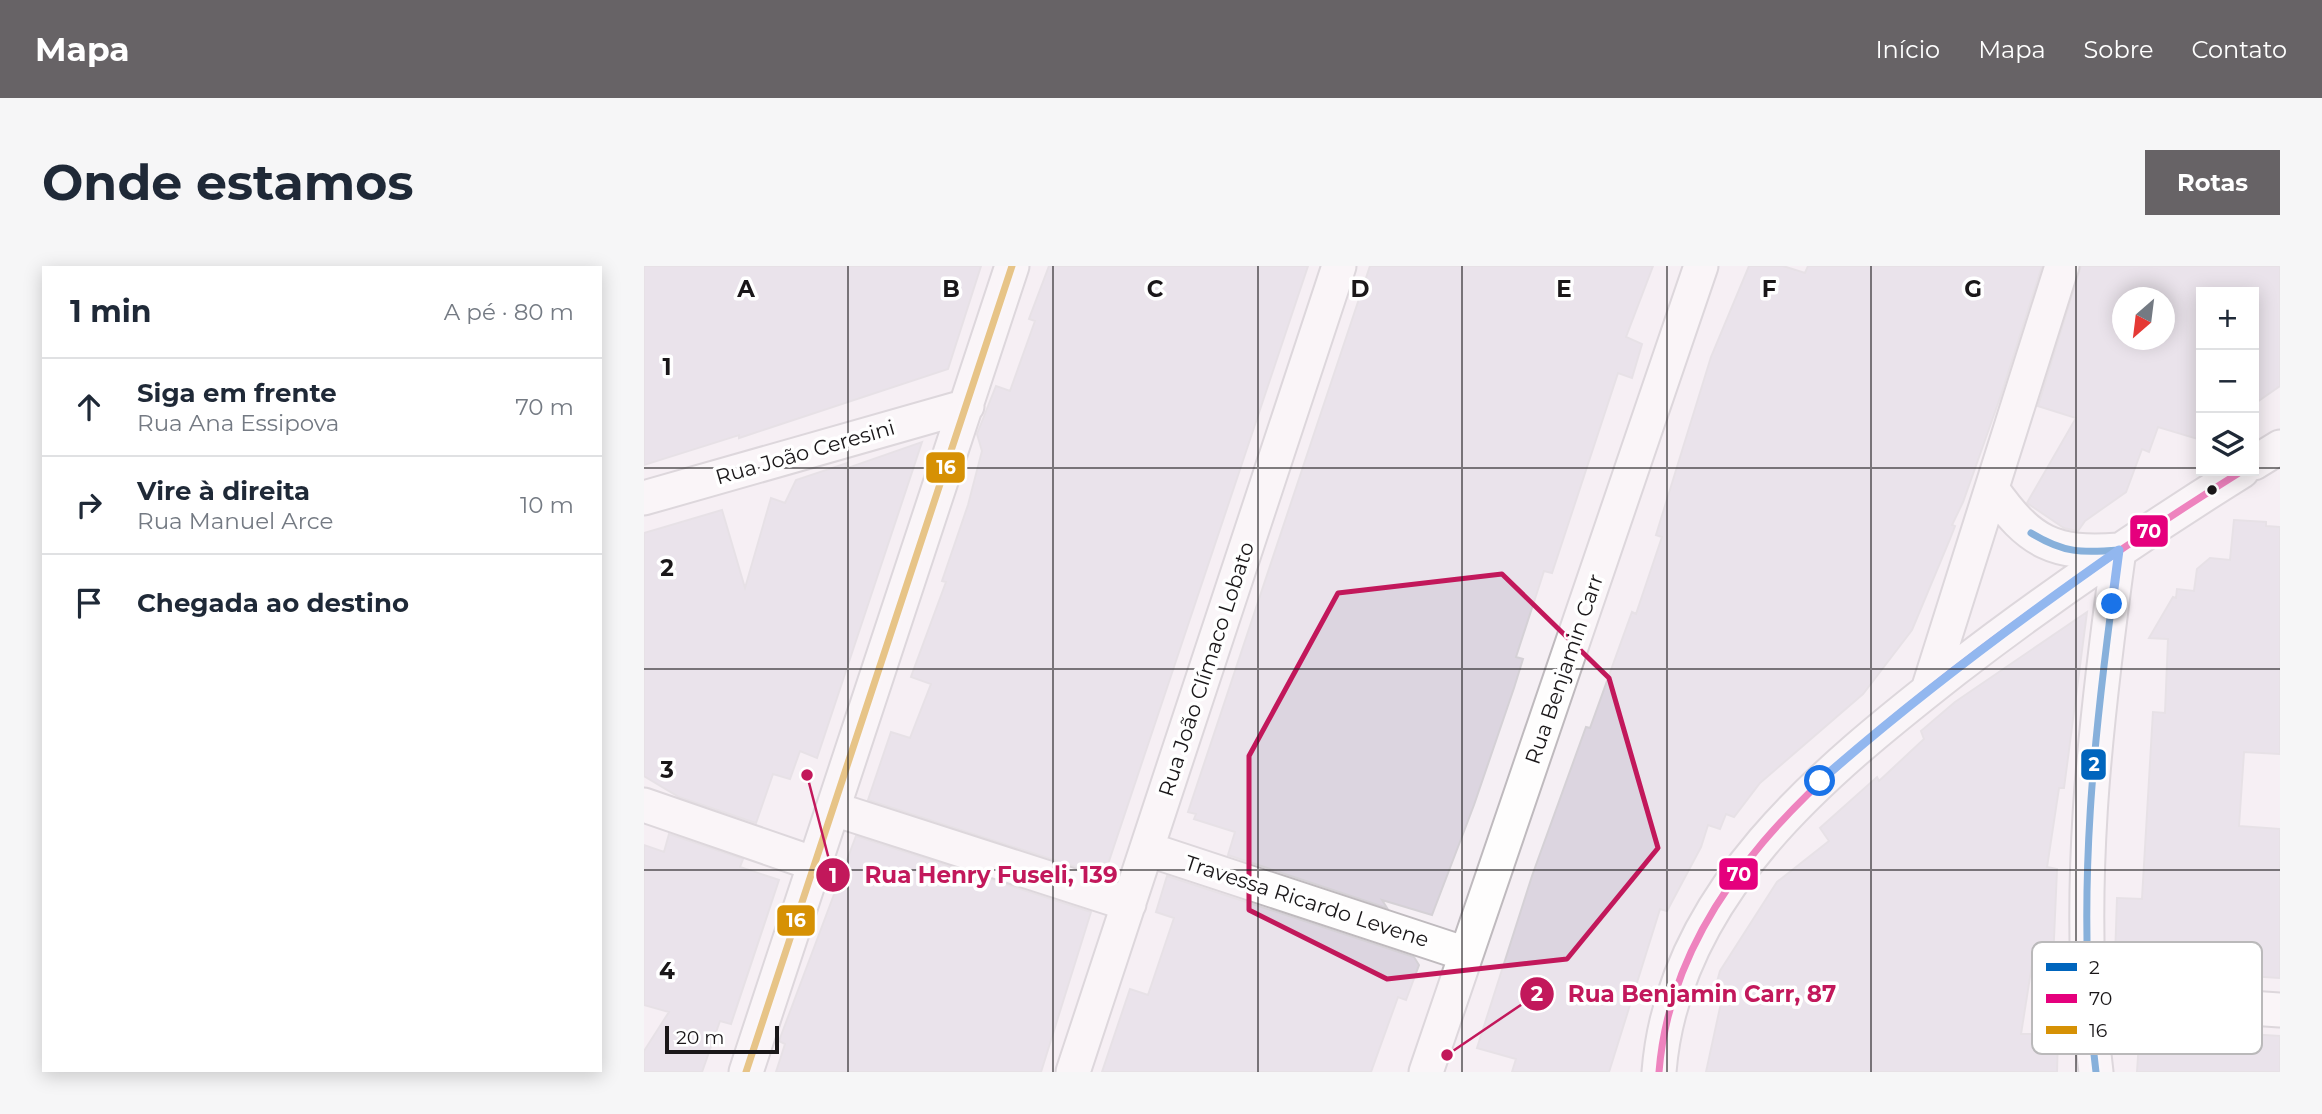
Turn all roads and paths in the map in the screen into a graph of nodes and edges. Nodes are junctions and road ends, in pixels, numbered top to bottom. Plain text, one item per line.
1 (1012, 266) edge
2 (1339, 266) edge
3 (1701, 266) edge
4 (2062, 266) edge
5 (967, 406) junction
6 (2280, 447) edge
7 (2259, 460) edge
8 (2234, 476) edge
9 (1992, 489) junction
10 (644, 498) edge
11 (2119, 550) junction
12 (1928, 690) junction
13 (644, 805) edge
14 (834, 809) junction
15 (1147, 849) junction
16 (815, 864) junction
17 (1129, 904) junction
18 (2089, 942) edge
19 (1466, 954) junction
20 (2262, 1009) edge
21 (2280, 1010) edge
22 (2094, 1054) edge
23 (746, 1072) edge
24 (1073, 1072) edge
25 (1426, 1072) edge
26 (1659, 1072) edge
27 (2096, 1072) edge

1 - 5 street
2 - 15 street, Rua João Clímaco Lobato
3 - 19 street, Rua Benjamin Carr
4 - 9 street
5 - 10 street, Rua João Ceresini
5 - 14 street
6 - 7 street
8 - 11 street
9 - 11 street
9 - 12 street
11 - 12 street
11 - 18 street
12 - 26 street
13 - 16 street
14 - 16 street
14 - 17 street
15 - 17 street, Rua João Clímaco Lobato
15 - 19 street, Travessa Ricardo Levene
16 - 23 street
17 - 24 street, Rua João Clímaco Lobato
19 - 25 street, Rua Benjamin Carr
20 - 21 street
22 - 27 street

